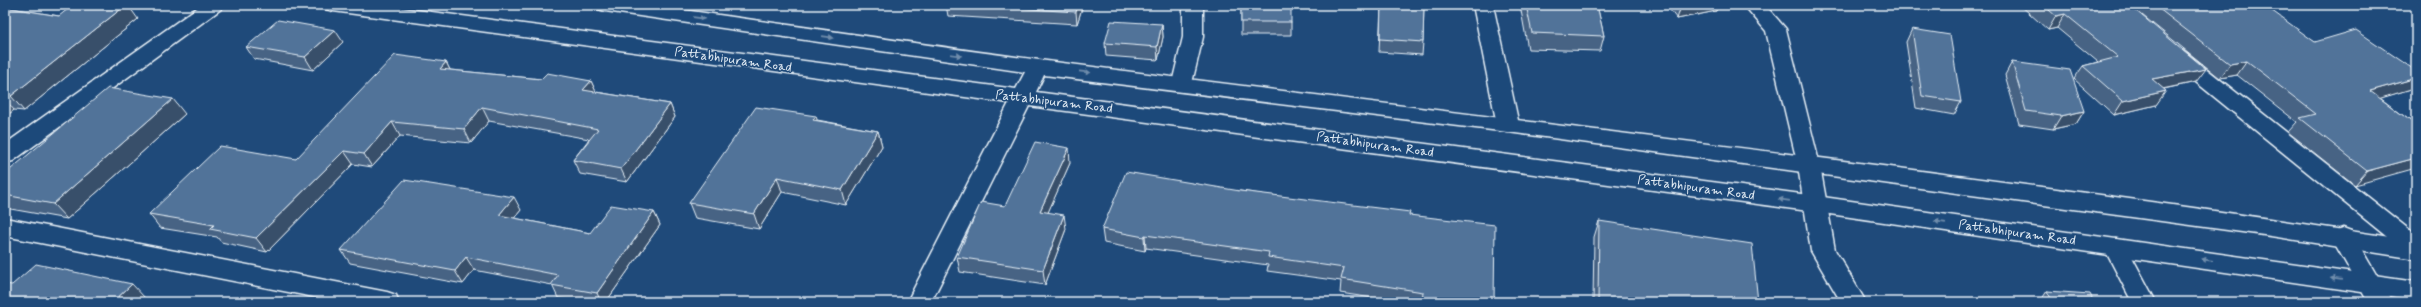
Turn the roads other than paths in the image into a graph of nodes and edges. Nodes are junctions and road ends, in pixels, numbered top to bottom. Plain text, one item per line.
1 (214, 5) edge
2 (334, 5) edge
3 (605, 5) edge
4 (1193, 5) edge
5 (1483, 5) edge
6 (1754, 5) edge
7 (2164, 45) edge
8 (1038, 67) junction
9 (1182, 83) junction
10 (1023, 98) junction
11 (1508, 125) junction
12 (5, 155) edge
13 (1809, 166) junction
14 (1816, 204) junction
15 (5, 227) edge
16 (2343, 237) junction
17 (2116, 248) junction
18 (2416, 249) edge
19 (2416, 291) edge
20 (2374, 293) edge
21 (387, 302) edge
22 (919, 302) edge
23 (1854, 302) edge
24 (2144, 302) edge

1 - 12 street
2 - 10 street, Pattabhipuram Road
3 -> 8 street
4 - 9 street
5 - 11 street
6 - 13 street
7 - 18 street
8 -> 9 street
8 - 10 street
9 - 11 street
14 -> 10 street, Pattabhipuram Road
10 - 22 street
11 - 13 street
13 - 14 street
13 - 16 street
17 -> 14 street, Pattabhipuram Road
14 - 23 street
15 - 21 street
16 - 18 street
16 - 20 street
20 -> 17 street, Pattabhipuram Road
17 - 24 street
19 - 20 street, Pattabhipuram Road

